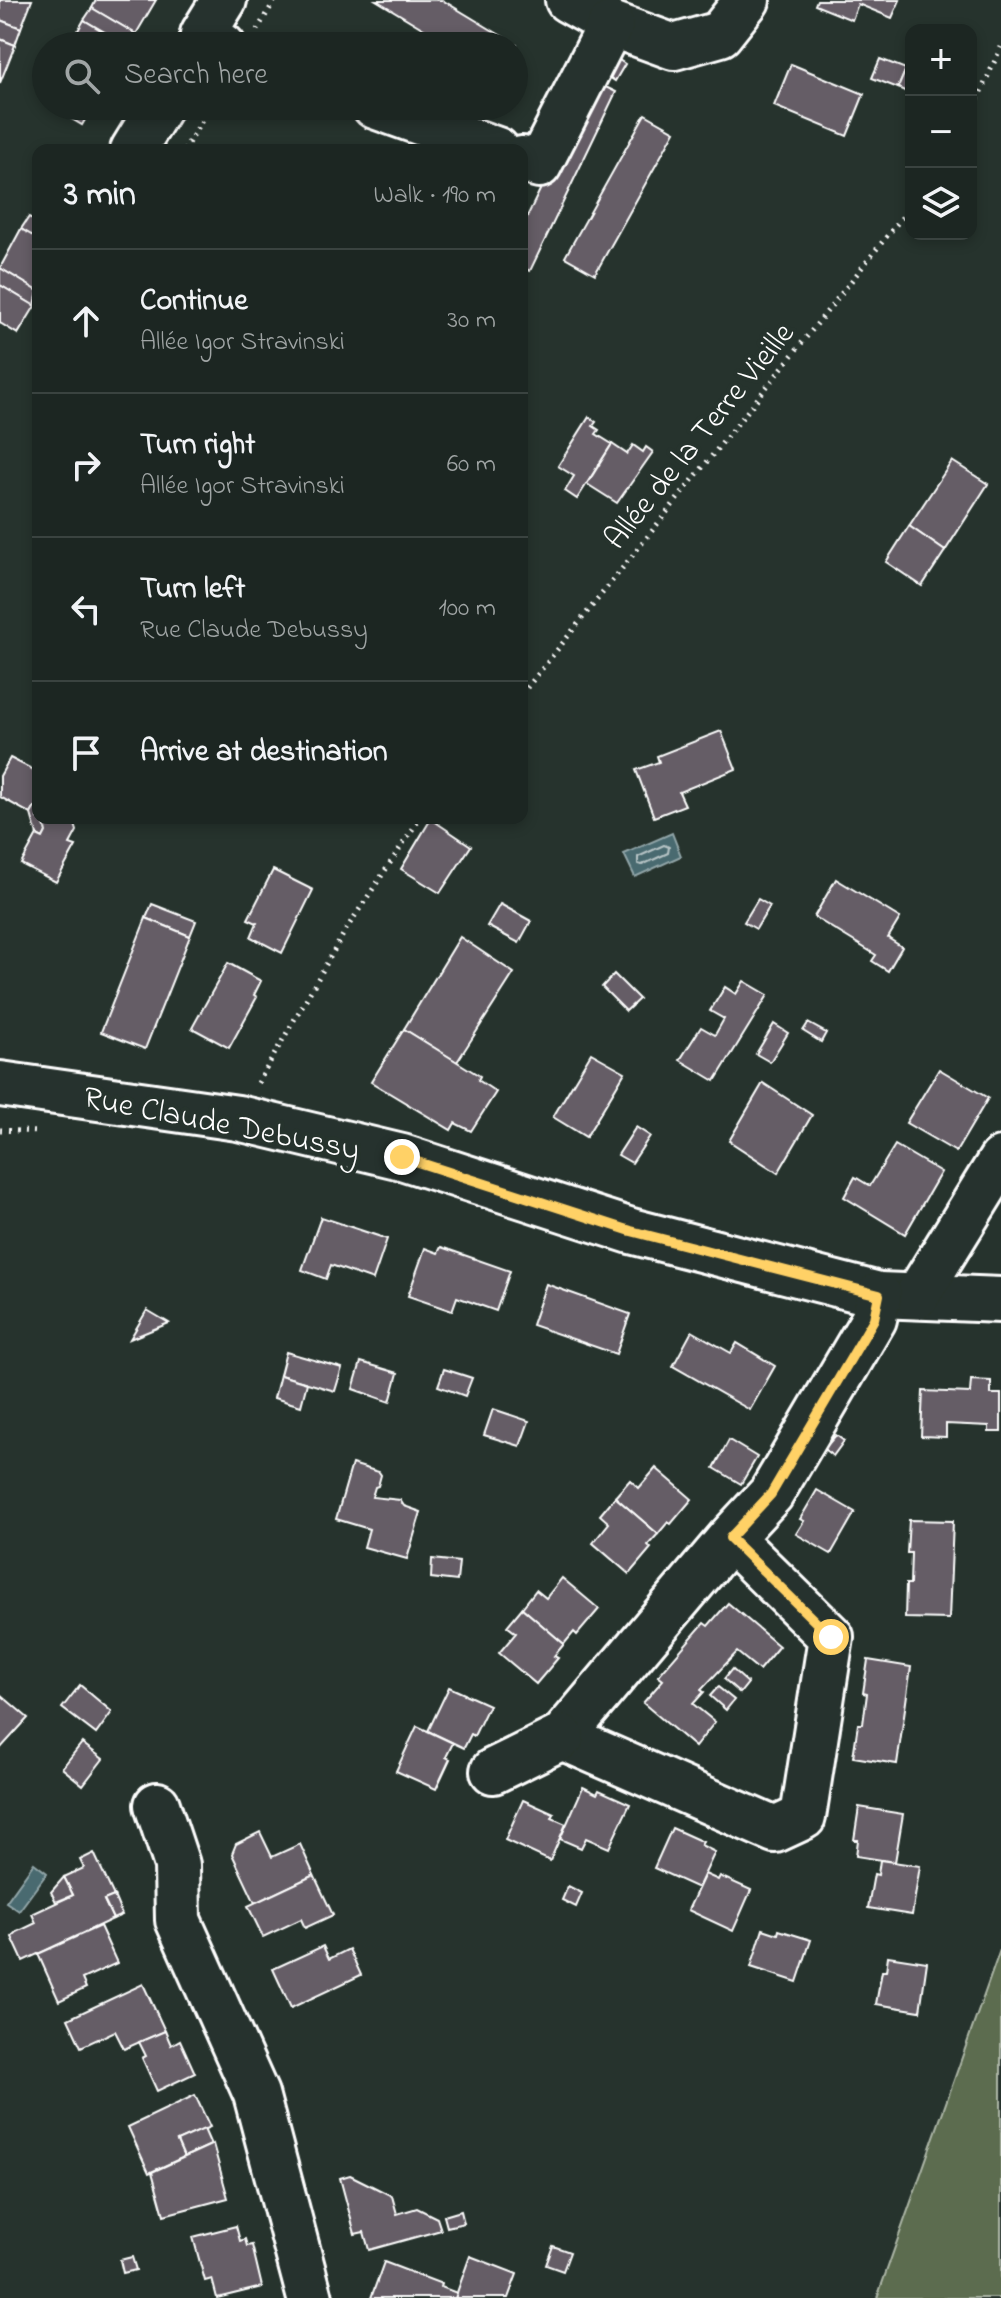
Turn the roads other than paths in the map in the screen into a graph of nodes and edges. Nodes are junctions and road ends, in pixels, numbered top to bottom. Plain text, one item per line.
1 (568, 0) edge
2 (747, 0) edge
3 (611, 24) junction
4 (151, 120) edge
5 (393, 120) edge
6 (415, 137) edge
7 (137, 144) edge
8 (459, 144) edge
9 (528, 161) edge
10 (0, 1084) edge
11 (1001, 1160) edge
12 (898, 1296) junction
13 (1001, 1300) edge
14 (730, 1538) junction
15 (562, 1737) junction
16 (493, 1771) dead end
17 (157, 1805) dead end
18 (310, 2298) edge

1 - 3 street
2 - 3 street
3 - 9 street
4 - 7 street
5 - 6 street
6 - 8 street
10 - 12 street, Rue Claude Debussy
11 - 12 street
12 - 13 street, Rue Claude Debussy
12 - 14 street
14 - 15 street
14 - 15 street
15 - 16 street
17 - 18 street

